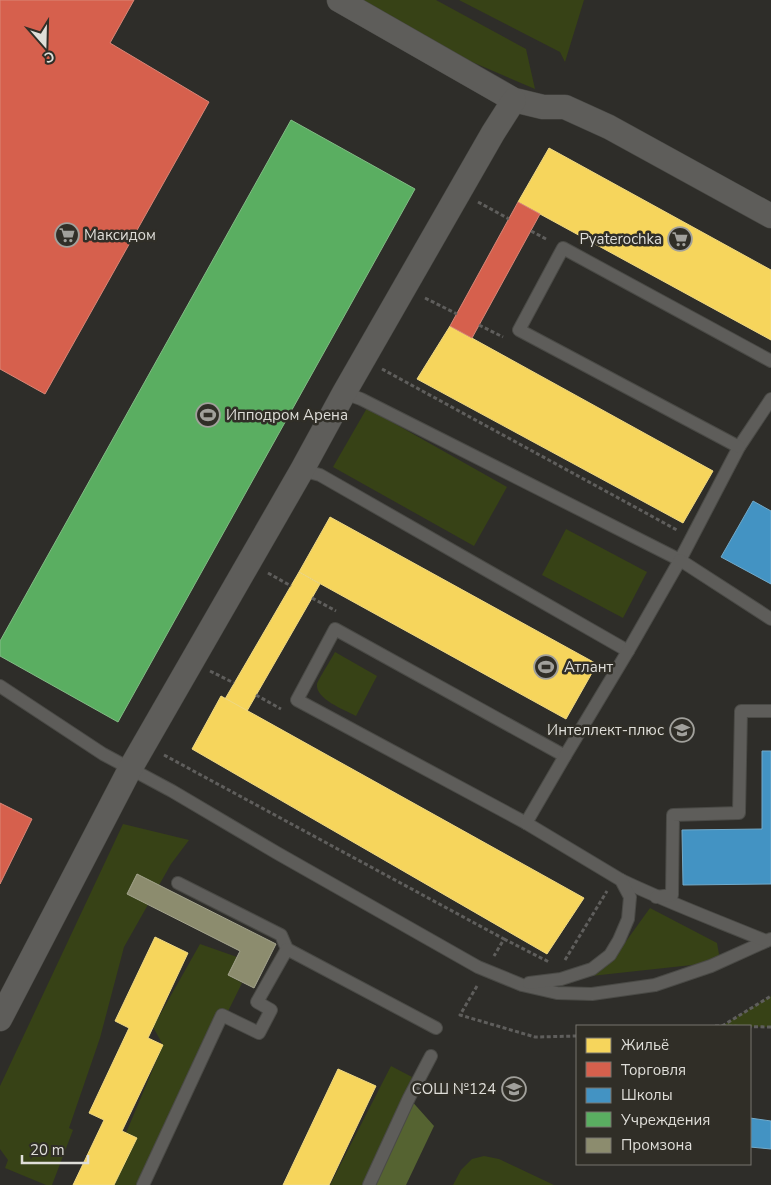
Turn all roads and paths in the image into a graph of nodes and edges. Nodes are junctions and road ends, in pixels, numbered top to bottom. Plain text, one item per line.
1 (339, 0) edge
2 (514, 100) junction
3 (475, 200) dead end
4 (771, 216) edge
5 (509, 219) dead end
6 (423, 296) dead end
7 (457, 314) dead end
8 (479, 325) dead end
9 (506, 338) dead end
10 (771, 361) edge
11 (378, 367) dead end
12 (344, 393) junction
13 (771, 400) edge
14 (739, 447) junction
15 (302, 470) junction
16 (683, 534) dead end
17 (680, 560) junction
18 (264, 570) dead end
19 (291, 586) dead end
20 (771, 619) edge
21 (628, 651) junction
22 (210, 671) dead end
23 (234, 683) dead end
24 (0, 686) edge
25 (771, 711) edge
26 (168, 748) dead end
27 (164, 756) dead end
28 (565, 756) junction
29 (130, 769) junction
30 (526, 823) junction
31 (178, 883) dead end
32 (615, 883) junction
33 (656, 897) junction
34 (504, 939) dead end
35 (768, 940) edge
36 (287, 949) junction
37 (552, 964) dead end
38 (560, 968) dead end
39 (522, 985) junction
40 (771, 996) edge
41 (0, 1019) edge
42 (724, 1025) edge
43 (751, 1027) edge
44 (771, 1027) edge
45 (436, 1028) dead end
46 (431, 1056) dead end
47 (143, 1185) edge
48 (369, 1185) edge

1 - 2 street
2 - 4 street
2 - 12 street
3 - 5 path
6 - 7 path
8 - 9 path
10 - 14 lane
11 - 16 path
12 - 15 street
12 - 17 lane
13 - 14 lane
14 - 17 lane
15 - 21 lane
15 - 29 street
17 - 20 lane
17 - 21 lane
18 - 19 path
21 - 28 lane
22 - 23 path
24 - 29 lane
25 - 33 lane
26 - 27 path
28 - 30 lane
28 - 30 lane
29 - 39 lane
29 - 41 street
30 - 32 lane
31 - 36 lane
32 - 33 lane
32 - 38 path
32 - 39 lane
33 - 35 lane
34 - 37 path
35 - 39 lane
36 - 45 lane
36 - 47 lane
40 - 42 path
43 - 44 path
46 - 48 lane

